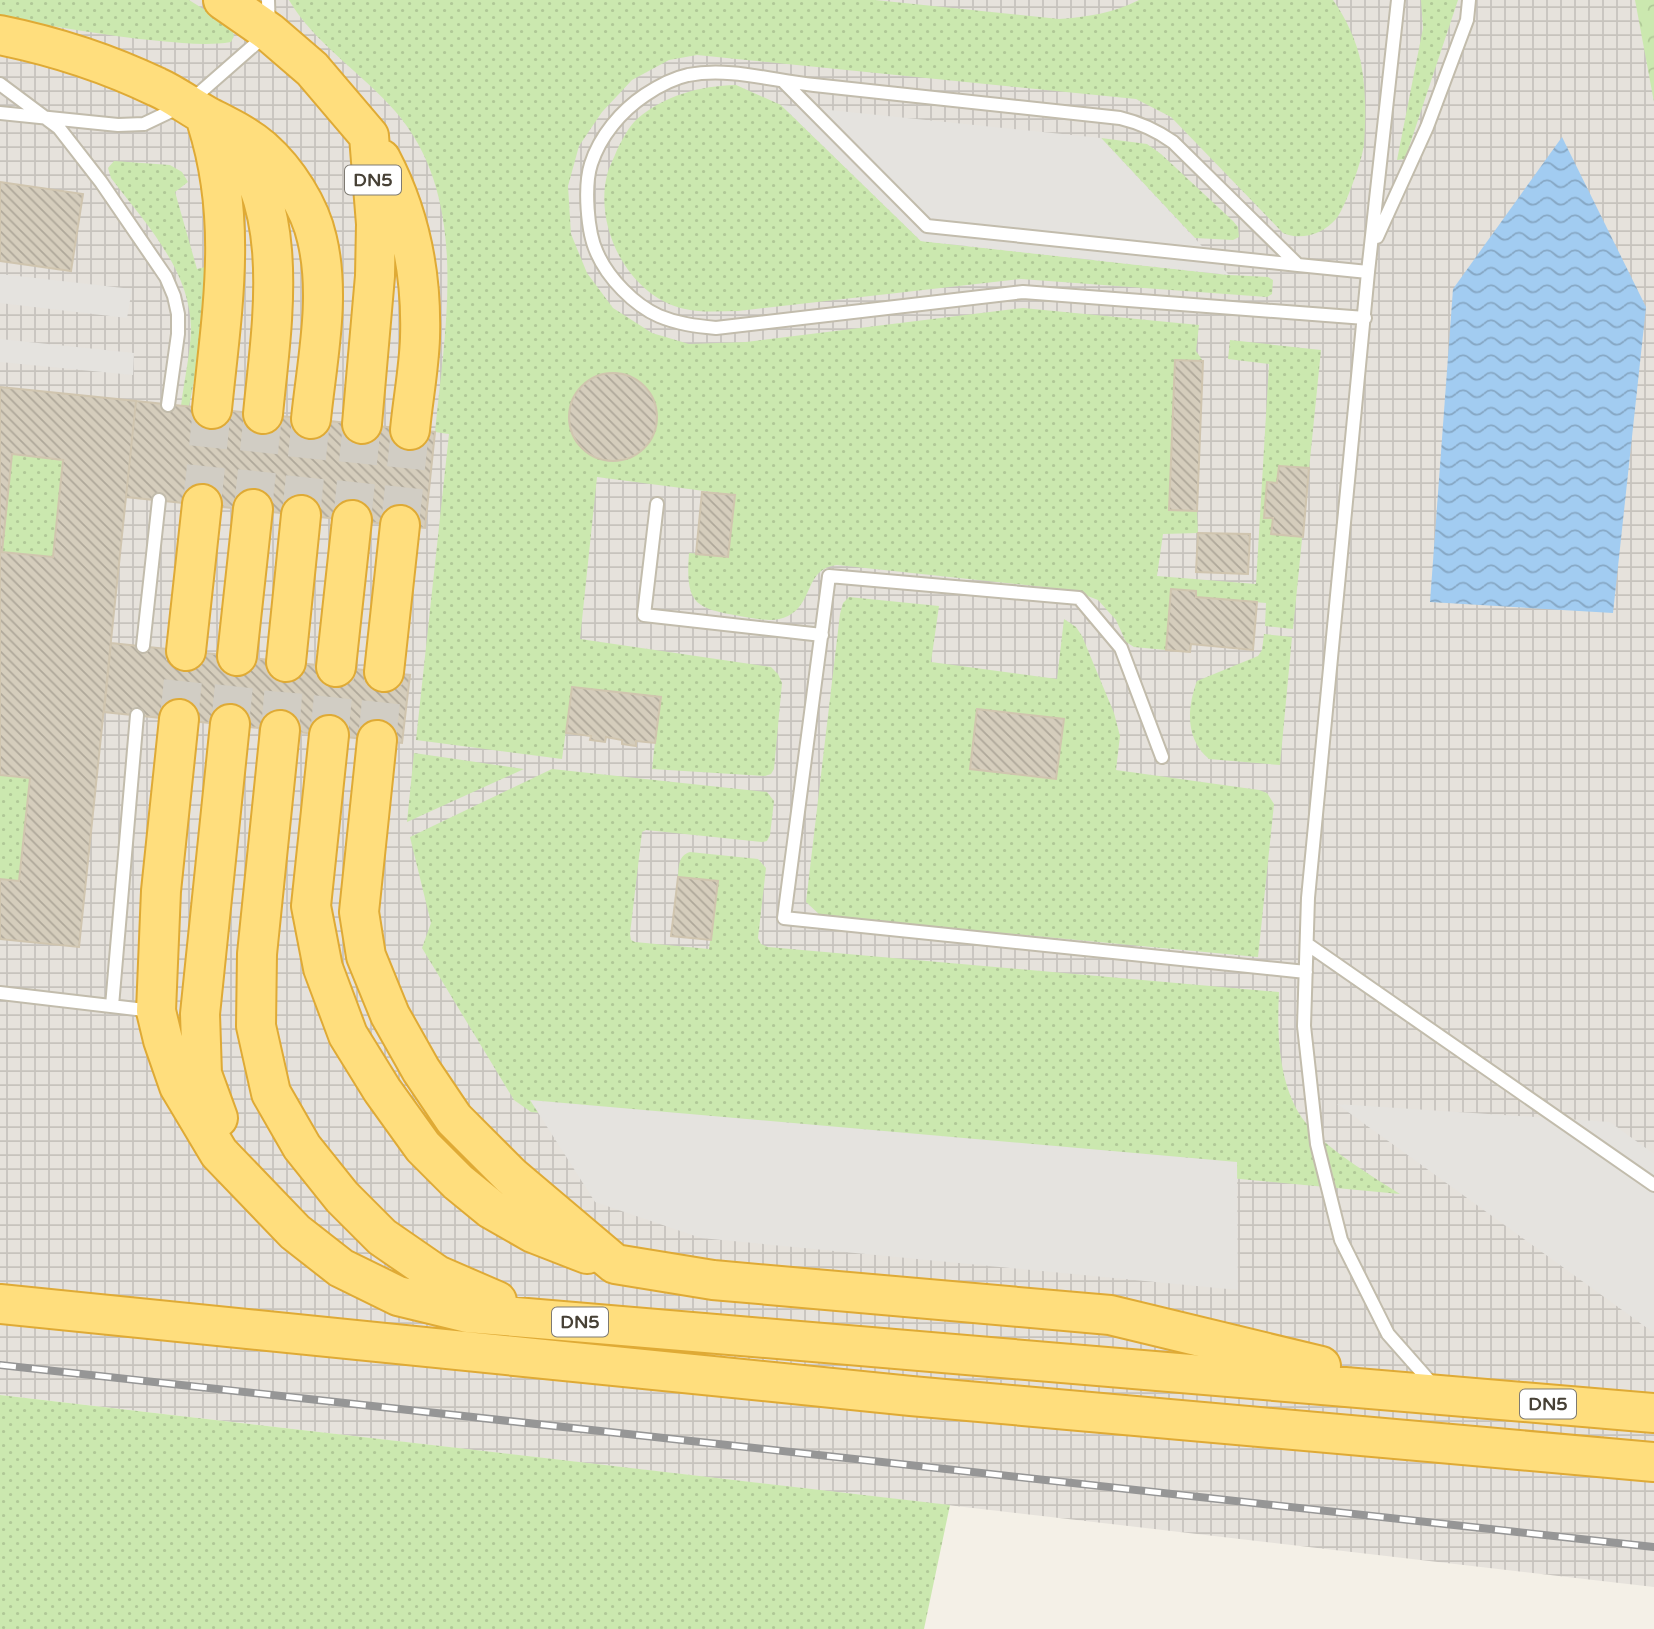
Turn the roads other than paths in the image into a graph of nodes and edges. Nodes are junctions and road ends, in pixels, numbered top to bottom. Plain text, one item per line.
1 (223, 0) edge
2 (1398, 0) edge
3 (1469, 0) edge
4 (269, 16) edge
5 (0, 35) edge
6 (784, 82) junction
7 (0, 84) edge
8 (196, 109) junction
9 (0, 113) edge
10 (46, 118) junction
11 (369, 136) junction
12 (1372, 246) junction
13 (1298, 265) junction
14 (1368, 272) junction
15 (1365, 318) junction
16 (168, 404) dead end
17 (212, 409) tunnel mouth
18 (263, 414) tunnel mouth
19 (311, 419) tunnel mouth
20 (362, 424) tunnel mouth
21 (410, 430) tunnel mouth
22 (159, 500) dead end
23 (202, 504) tunnel mouth
24 (657, 504) dead end
25 (253, 509) tunnel mouth
26 (301, 515) tunnel mouth
27 (352, 520) tunnel mouth
28 (400, 525) tunnel mouth
29 (821, 635) junction
30 (143, 646) dead end
31 (187, 651) tunnel mouth
32 (237, 656) tunnel mouth
33 (286, 662) tunnel mouth
34 (336, 667) tunnel mouth
35 (384, 672) tunnel mouth
36 (137, 715) dead end
37 (179, 719) tunnel mouth
38 (230, 724) tunnel mouth
39 (280, 730) tunnel mouth
40 (329, 735) tunnel mouth
41 (377, 740) tunnel mouth
42 (1162, 757) dead end
43 (1307, 944) junction
44 (1306, 972) junction
45 (0, 993) edge
46 (112, 1006) junction
47 (156, 1012) junction
48 (1654, 1185) edge
49 (257, 1190) junction
50 (615, 1265) junction
51 (0, 1304) edge
52 (538, 1319) junction
53 (1442, 1396) junction
54 (1654, 1413) edge
55 (1654, 1462) edge

1 - 4 highway, DN5
2 - 12 lane
3 - 12 lane
4 - 8 lane
4 - 11 highway, DN5
5 - 8 highway
6 - 13 lane
6 - 13 lane
6 - 15 lane
7 - 10 lane
8 - 10 lane
8 - 17 highway
8 - 18 highway
8 - 19 highway
9 - 10 lane
10 - 16 lane
11 - 20 highway, DN5
11 - 21 highway, DN5
12 - 14 lane
13 - 14 lane
14 - 15 lane
15 - 43 lane
22 - 30 lane
23 - 31 highway
24 - 29 lane
25 - 32 highway
26 - 33 highway
27 - 34 highway
28 - 35 highway
29 - 42 lane
29 - 44 lane
36 - 46 lane
37 - 47 highway, DN5
38 - 49 highway, DN5
39 - 52 highway, DN5
40 - 50 highway, DN5
41 - 50 highway
43 - 44 lane
43 - 48 lane
44 - 53 lane
45 - 46 lane
46 - 47 lane
47 - 49 highway, DN5
49 - 52 highway, DN5
50 - 53 highway, DN5
51 - 55 highway, DN5
52 - 53 highway, DN5
53 - 54 highway, DN5

